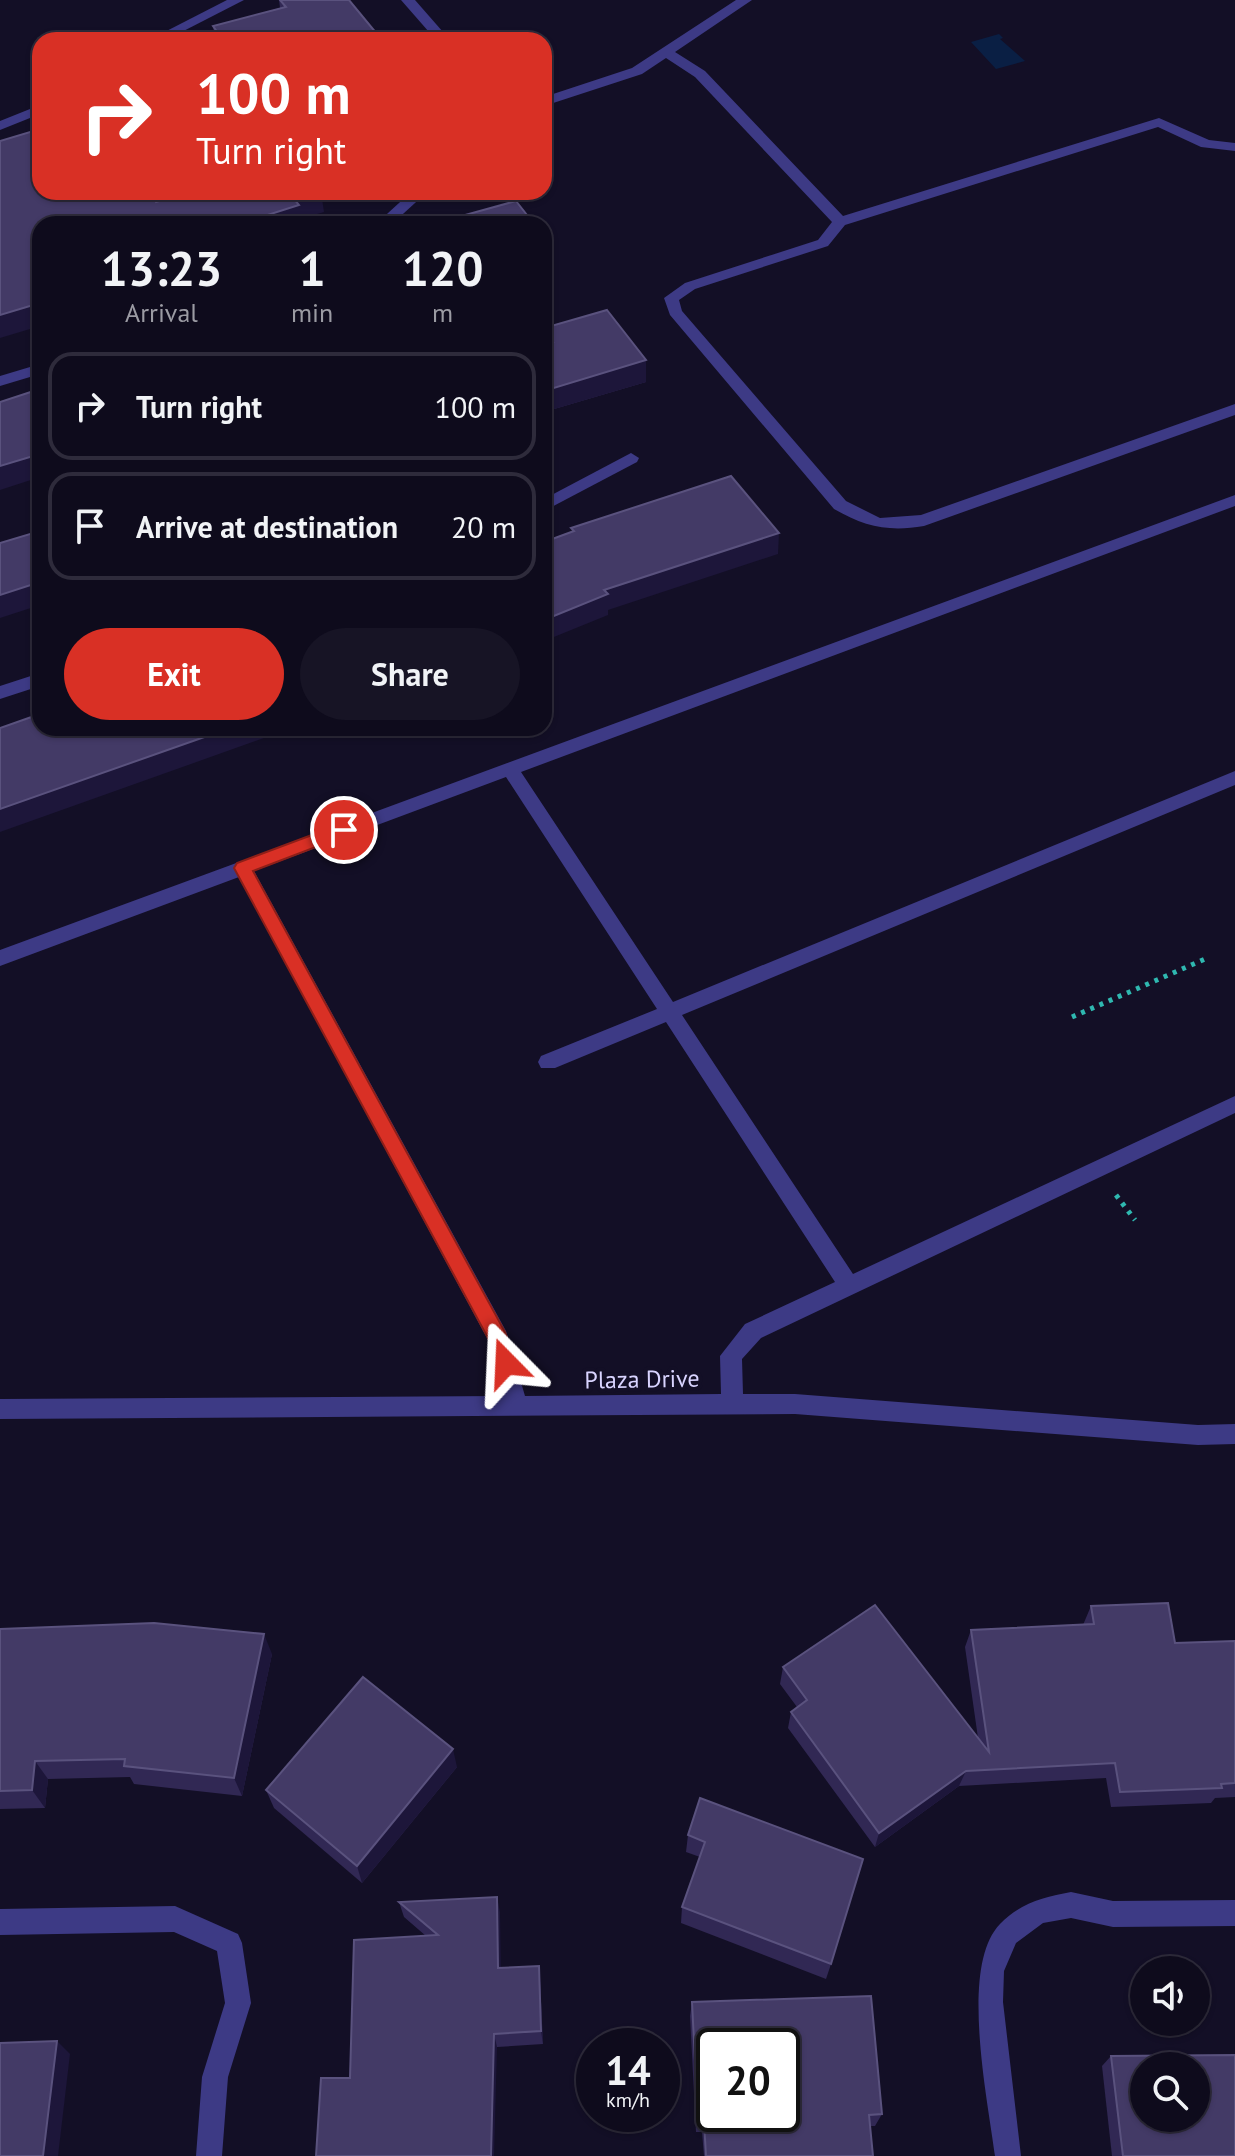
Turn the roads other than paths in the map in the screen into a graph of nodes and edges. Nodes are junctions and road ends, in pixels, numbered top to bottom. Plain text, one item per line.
1 (237, 0) edge
2 (408, 0) edge
3 (745, 0) edge
4 (172, 32) edge
5 (436, 32) edge
6 (667, 53) junction
7 (552, 99) edge
8 (0, 106) edge
9 (32, 112) edge
10 (5, 124) edge
11 (1235, 147) edge
12 (411, 200) edge
13 (392, 216) edge
14 (840, 222) junction
15 (32, 371) edge
16 (0, 381) edge
17 (1235, 409) edge
18 (631, 458) dead end
19 (1235, 500) edge
20 (552, 502) edge
21 (32, 682) edge
22 (0, 693) edge
23 (510, 769) junction
24 (1235, 778) edge
25 (243, 868) junction
26 (0, 958) edge
27 (669, 1012) junction
28 (548, 1062) dead end
29 (1235, 1104) edge
30 (849, 1285) junction
31 (732, 1404) junction
32 (517, 1406) junction
33 (0, 1409) edge
34 (1235, 1434) edge
35 (1235, 1913) edge
36 (0, 1922) edge
37 (209, 2156) edge
38 (1008, 2156) edge

1 - 4 street
2 - 5 street
3 - 6 street
6 - 7 street
6 - 14 street
8 - 10 street
9 - 10 street
11 - 14 street
12 - 13 street
14 - 17 street
15 - 16 street
18 - 20 street
19 - 23 street
21 - 22 street
23 - 25 street
23 - 27 street
24 - 27 street
25 - 26 street
25 - 32 street
27 - 28 street
27 - 30 street
29 - 30 street
30 - 31 street
31 - 32 street, Plaza Drive
31 - 34 street, Plaza Drive
32 - 33 street, Plaza Drive
35 - 38 street
36 - 37 street

